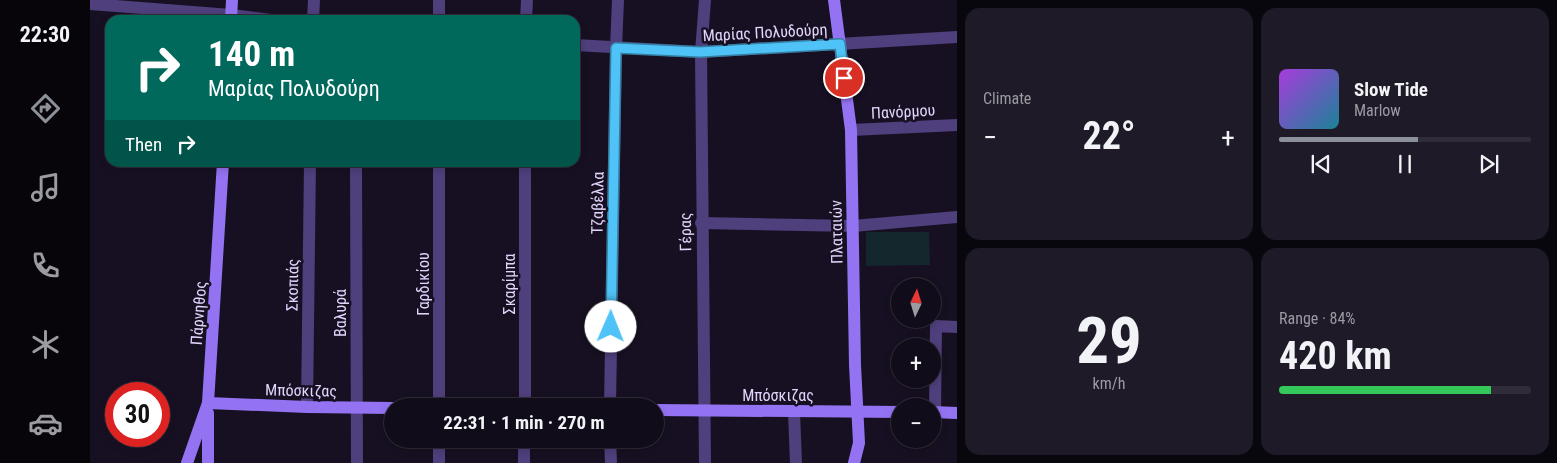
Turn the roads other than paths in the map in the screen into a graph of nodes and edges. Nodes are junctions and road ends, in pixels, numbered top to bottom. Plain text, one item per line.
1 (232, 0) edge
2 (314, 0) edge
3 (439, 0) edge
4 (527, 0) edge
5 (618, 0) edge
6 (704, 0) edge
7 (834, 0) edge
8 (90, 4) edge
9 (201, 15) edge
10 (231, 15) edge
11 (313, 15) edge
12 (439, 15) edge
13 (526, 15) edge
14 (957, 37) edge
15 (840, 44) junction
16 (580, 45) edge
17 (616, 48) junction
18 (700, 52) junction
19 (957, 125) edge
20 (851, 130) junction
21 (223, 167) edge
22 (310, 167) edge
23 (356, 167) edge
24 (439, 167) edge
25 (525, 167) edge
26 (957, 217) edge
27 (701, 223) junction
28 (853, 226) junction
29 (957, 327) edge
30 (439, 398) edge
31 (525, 398) edge
32 (610, 398) edge
33 (934, 398) edge
34 (208, 403) junction
35 (307, 407) junction
36 (356, 408) junction
37 (384, 408) edge
38 (664, 410) edge
39 (705, 411) junction
40 (794, 412) junction
41 (858, 412) junction
42 (891, 412) edge
43 (941, 412) edge
44 (957, 413) edge
45 (439, 448) edge
46 (524, 448) edge
47 (610, 448) edge
48 (188, 463) edge
49 (208, 463) edge
50 (357, 463) edge
51 (439, 463) edge
52 (524, 463) edge
53 (610, 463) edge
54 (705, 463) edge
55 (796, 463) edge
56 (854, 463) edge

1 - 10 street
2 - 11 street
3 - 12 street
4 - 13 street
5 - 17 street, Τζαβέλλα
6 - 18 street, Γέρας
7 - 15 street, Πλαταιών
8 - 9 street
14 - 15 street, Μαρίας Πολυδούρη
15 - 18 street, Μαρίας Πολυδούρη
15 - 20 street, Πλαταιών
16 - 17 street, Μαρίας Πολυδούρη
17 - 18 street, Μαρίας Πολυδούρη
17 - 32 street, Τζαβέλλα
18 - 27 street, Γέρας
19 - 20 street, Πανόρμου
20 - 28 street, Πλαταιών
21 - 34 street, Πάρνηθος
22 - 35 street, Σκοπιάς
23 - 36 street, Βαλυρά
24 - 30 street, Γαρδικίου
25 - 31 street, Σκαρίμπα
26 - 28 street
27 - 28 street
27 - 39 street, Γέρας
28 - 41 street, Πλαταιών
29 - 33 street
34 - 35 street, Μπόσκιζας
34 - 48 street, Πάρνηθος
34 - 49 street
35 - 36 street, Μπόσκιζας
36 - 37 street, Μπόσκιζας
36 - 50 street, Βαλυρά
38 - 39 street, Μπόσκιζας
39 - 40 street, Μπόσκιζας
39 - 54 street, Γέρας
40 - 41 street, Μπόσκιζας
40 - 55 street
41 - 42 street, Μπόσκιζας
41 - 56 street, Πλαταιών
43 - 44 street
45 - 51 street
46 - 52 street
47 - 53 street

